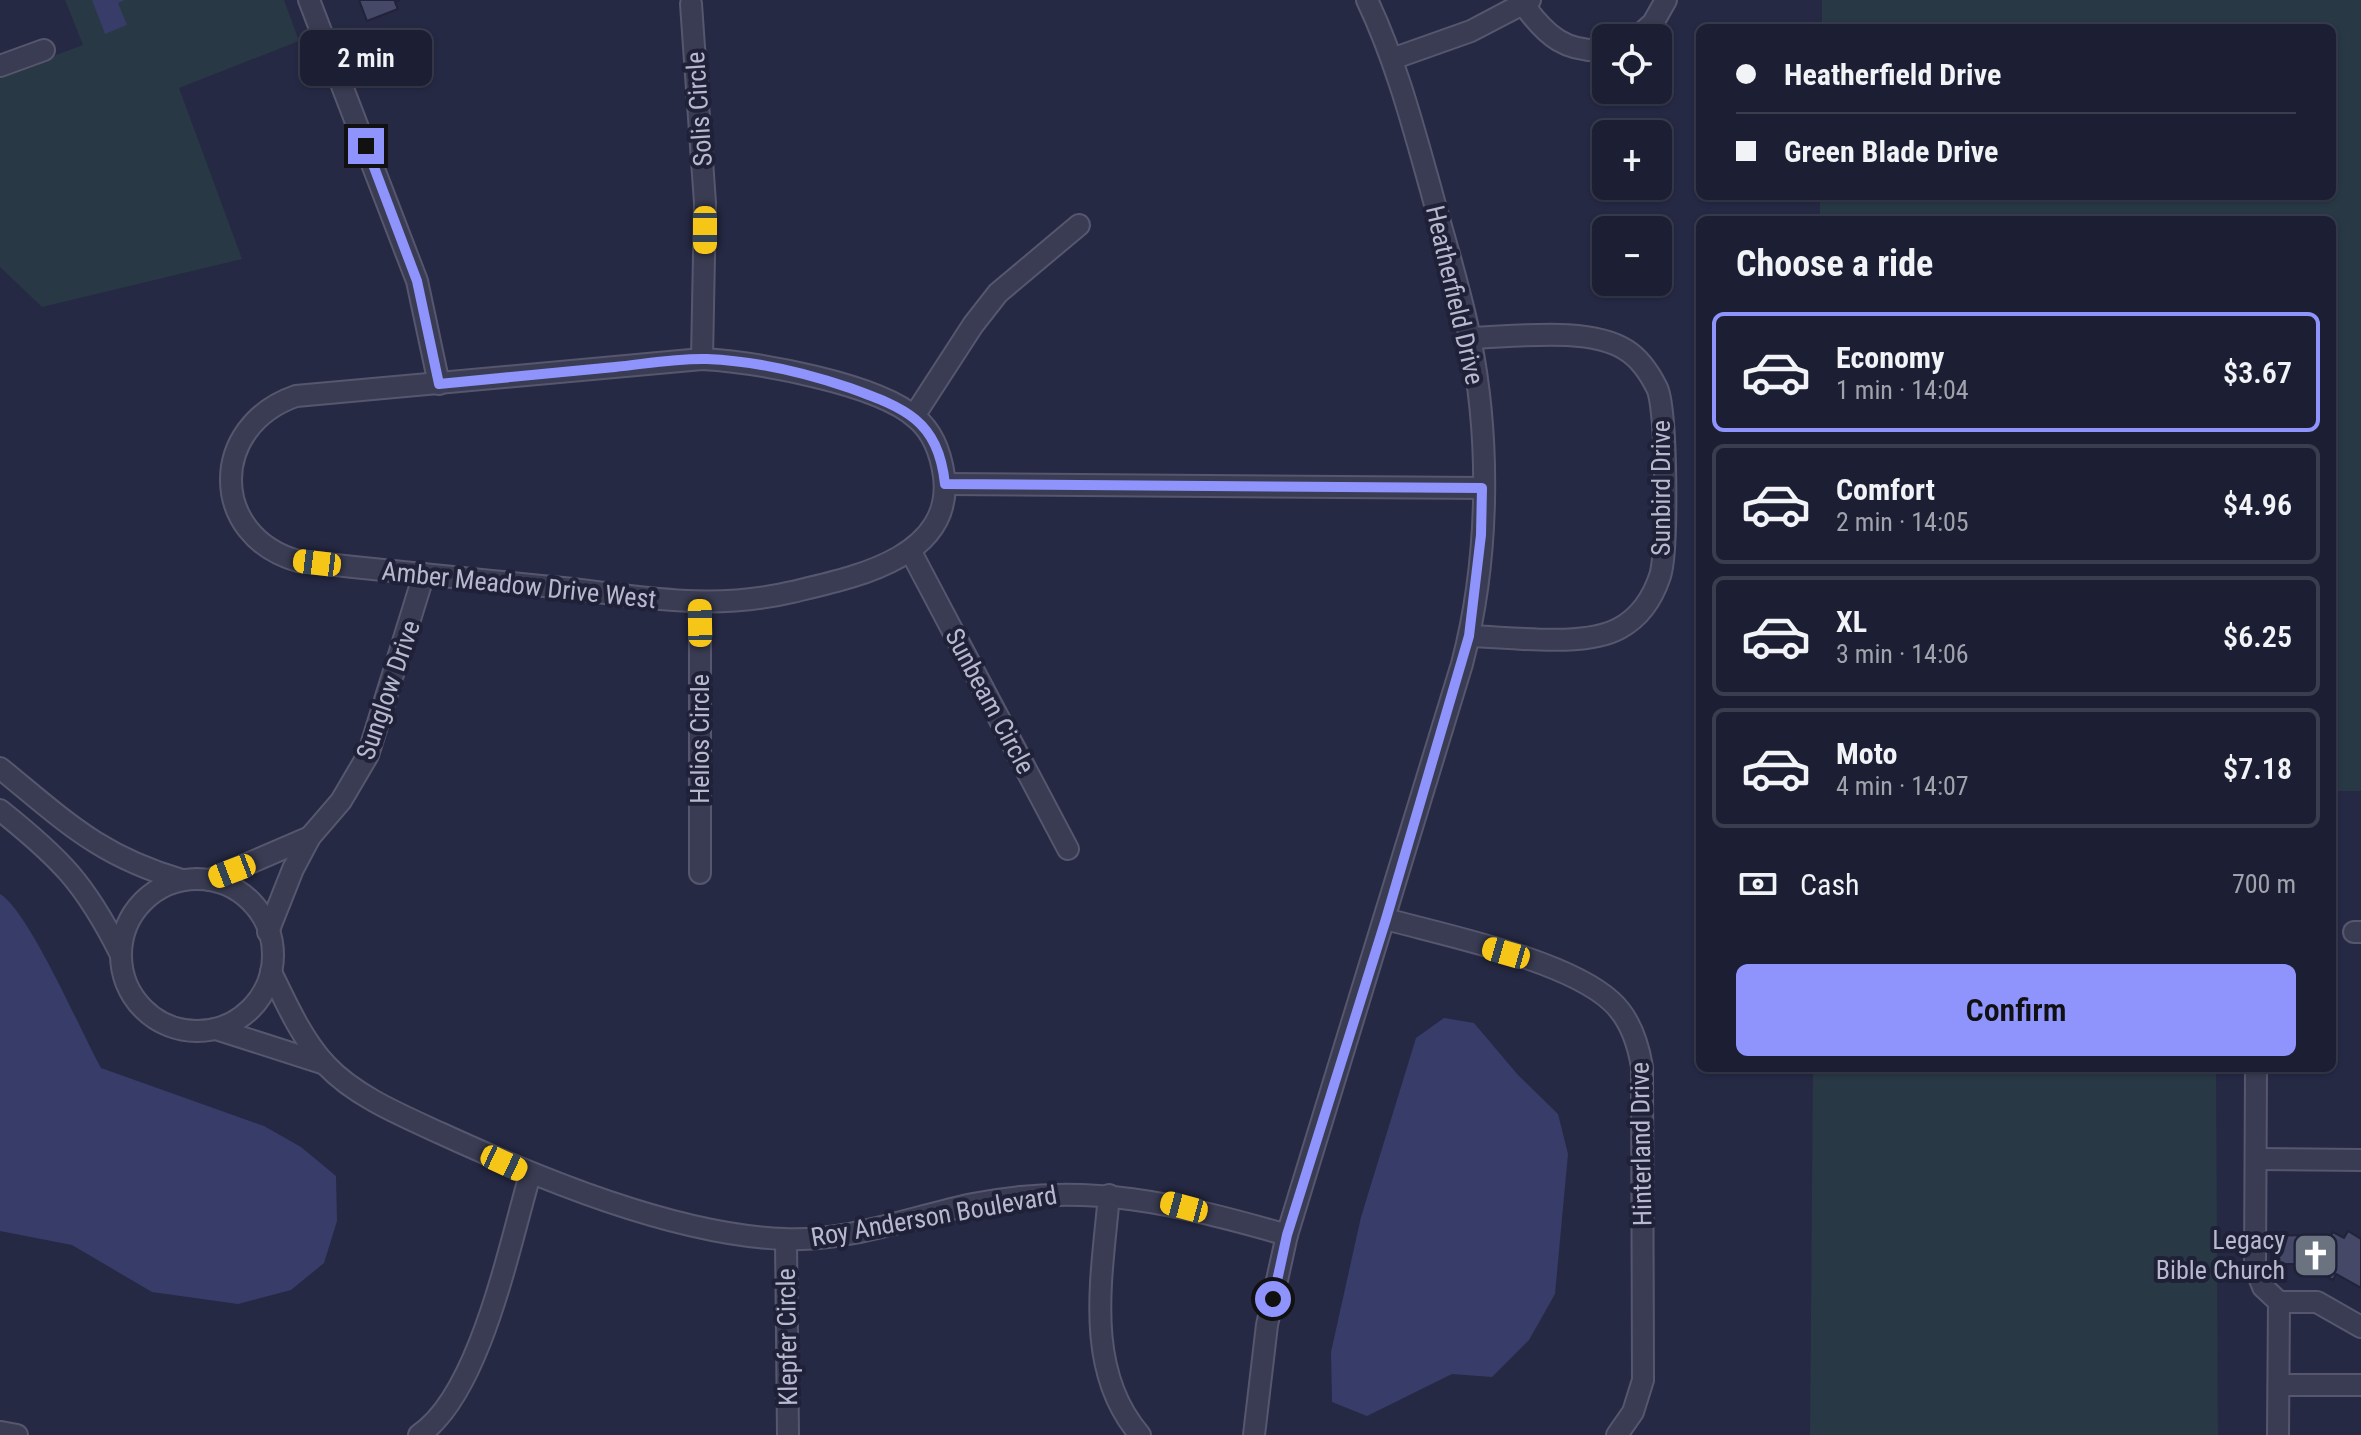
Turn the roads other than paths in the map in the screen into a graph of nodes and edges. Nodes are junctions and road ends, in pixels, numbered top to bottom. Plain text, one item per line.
1 (309, 0) edge
2 (1367, 0) edge
3 (1666, 0) edge
4 (1527, 2) edge
5 (691, 4) dead end
6 (1652, 24) edge
7 (44, 50) dead end
8 (1592, 50) edge
9 (1392, 59) junction
10 (0, 66) edge
11 (1079, 225) dead end
12 (1470, 338) junction
13 (702, 359) junction
14 (439, 384) junction
15 (914, 416) junction
16 (945, 484) junction
17 (1482, 488) junction
18 (911, 552) junction
19 (424, 574) junction
20 (700, 604) junction
21 (1469, 636) junction
22 (0, 768) edge
23 (0, 810) edge
24 (310, 837) junction
25 (1068, 849) dead end
26 (700, 873) dead end
27 (182, 880) junction
28 (210, 880) junction
29 (1386, 919) junction
30 (268, 932) junction
31 (120, 953) junction
32 (271, 972) junction
33 (216, 1029) junction
34 (325, 1064) junction
35 (2256, 1072) dead end
36 (2256, 1159) junction
37 (2361, 1160) edge
38 (530, 1175) junction
39 (1109, 1195) junction
40 (1287, 1235) junction
41 (786, 1240) junction
42 (2279, 1302) junction
43 (2361, 1327) edge
44 (2279, 1385) junction
45 (2361, 1385) edge
46 (419, 1435) edge
47 (788, 1435) edge
48 (1140, 1435) edge
49 (1254, 1435) edge
50 (1617, 1435) edge
51 (2278, 1435) edge

1 - 14 street
2 - 9 street, Heatherfield Drive
3 - 6 street
4 - 8 street
4 - 9 street
5 - 13 street, Solis Circle
7 - 10 street
9 - 12 street, Heatherfield Drive
11 - 15 street
12 - 17 street, Heatherfield Drive
12 - 21 street, Sunbird Drive
13 - 14 street
13 - 15 street
14 - 19 street, Amber Meadow Drive West
15 - 16 street
16 - 17 street
16 - 18 street
17 - 21 street, Heatherfield Drive
18 - 20 street, Amber Meadow Drive West
18 - 25 street, Sunbeam Circle
19 - 20 street, Amber Meadow Drive West
19 - 24 street, Sunglow Drive
20 - 26 street, Helios Circle
21 - 29 street, Heatherfield Drive
22 - 27 street
23 - 31 street
24 - 28 street, Sunglow Drive
24 - 30 street, Sunglow Drive
27 - 28 street
27 - 31 street
28 - 30 street
29 - 40 street, Heatherfield Drive
29 - 50 street, Hinterland Drive
30 - 32 street
31 - 33 street
32 - 33 street
32 - 34 street, Roy Anderson Boulevard
33 - 34 street, Roy Anderson Boulevard
34 - 38 street, Roy Anderson Boulevard
35 - 36 street
36 - 37 street
36 - 42 street
38 - 41 street, Roy Anderson Boulevard
38 - 46 street
39 - 40 street, Roy Anderson Boulevard
39 - 41 street, Roy Anderson Boulevard
39 - 48 street
40 - 49 street, Heatherfield Drive
41 - 47 street, Klepfer Circle
42 - 43 street
42 - 44 street
44 - 45 street
44 - 51 street

